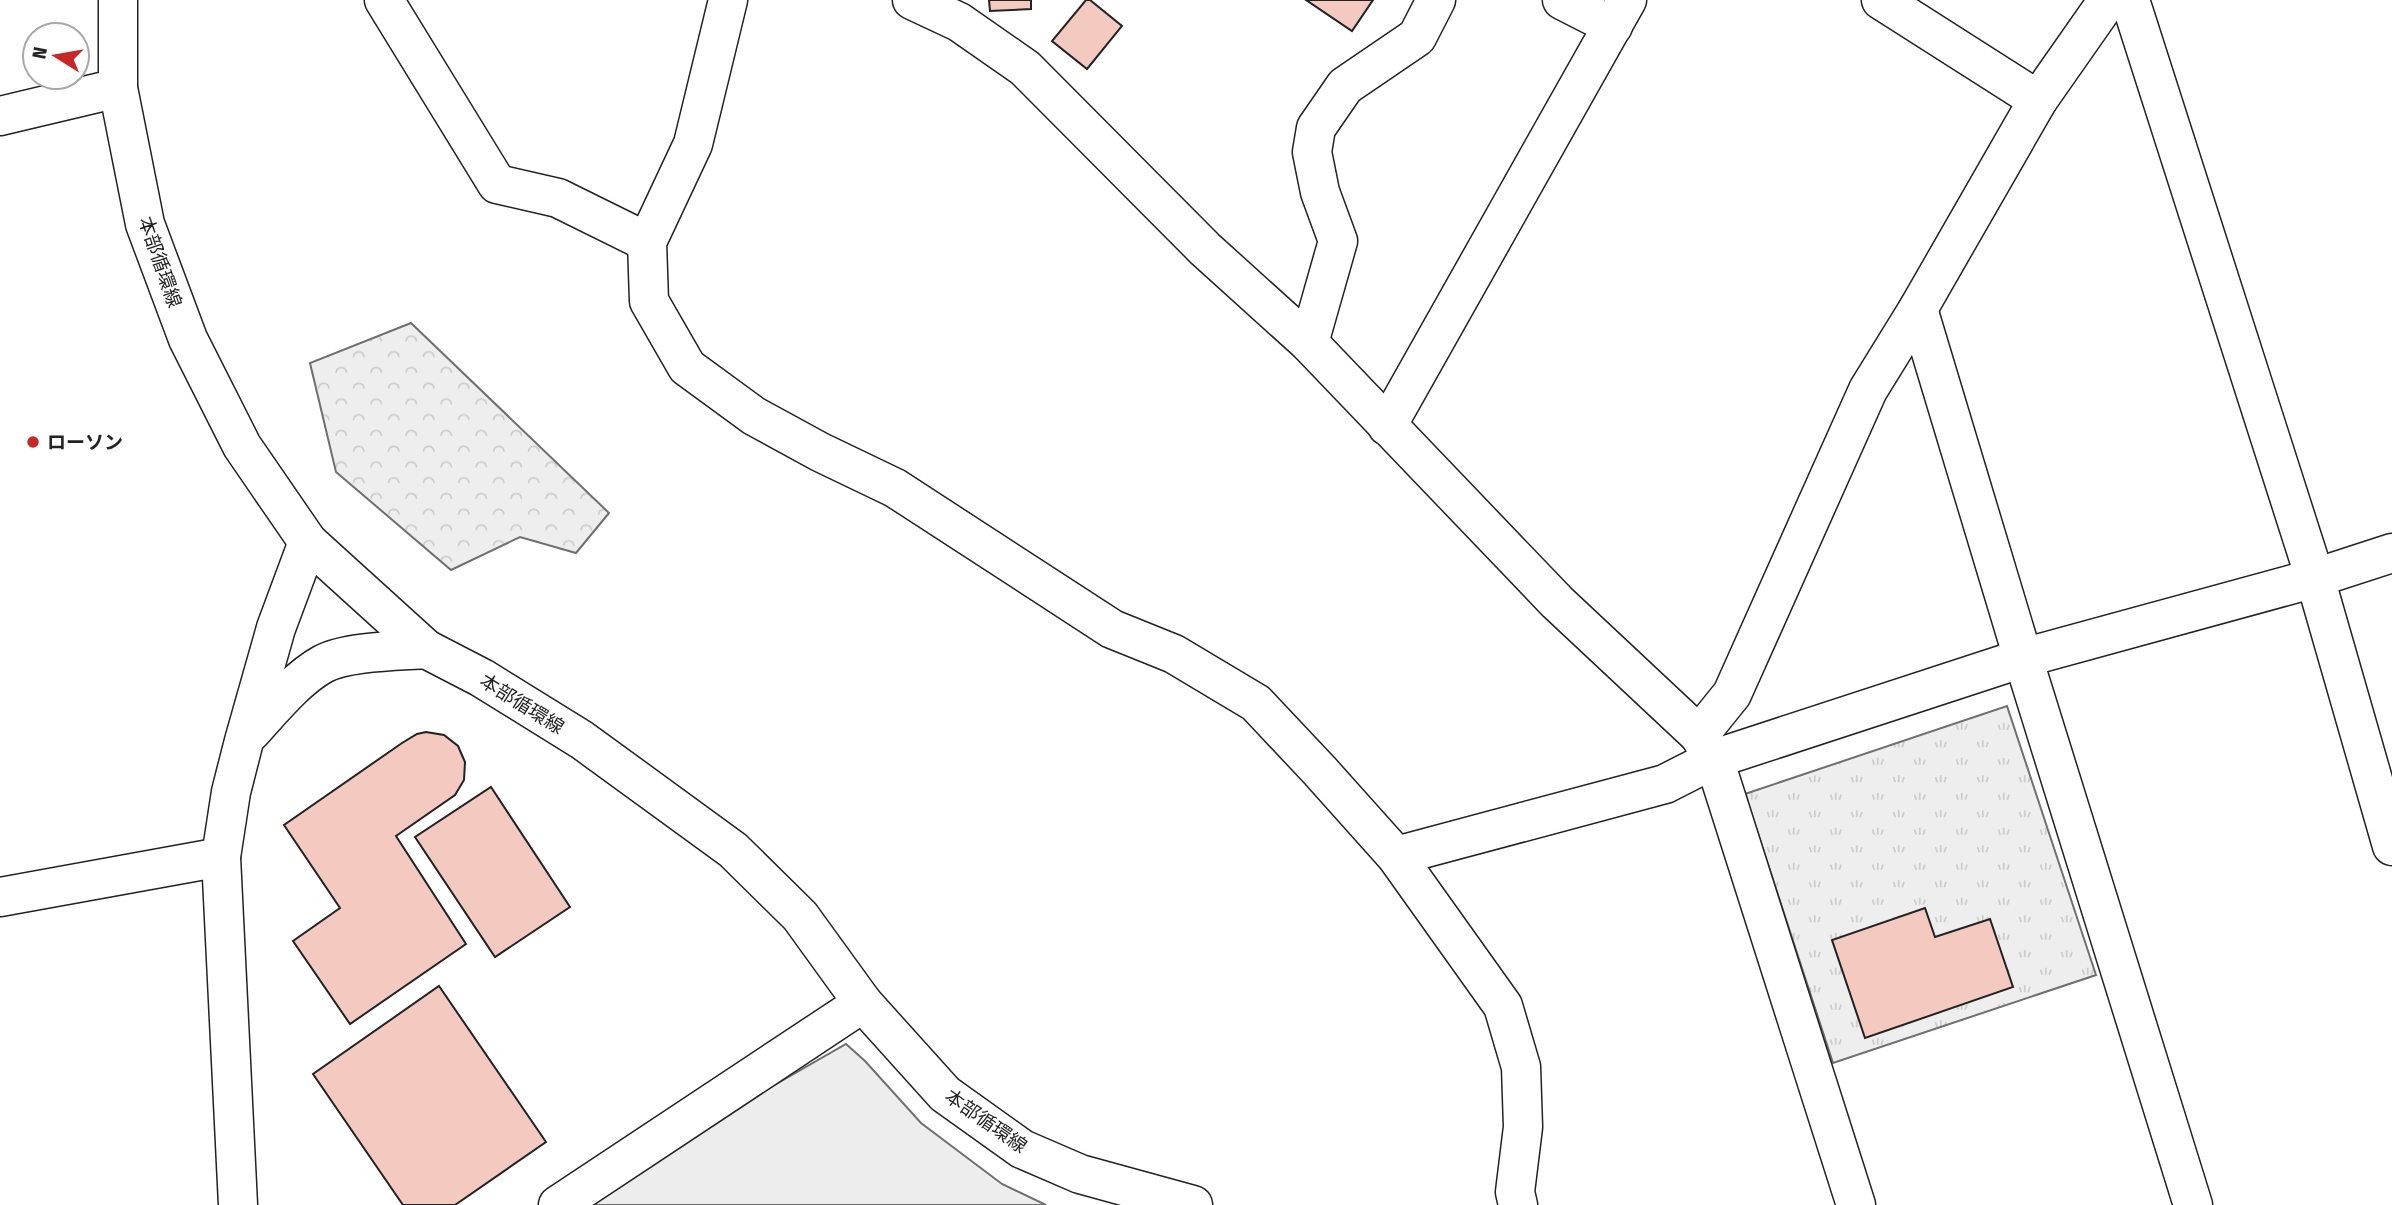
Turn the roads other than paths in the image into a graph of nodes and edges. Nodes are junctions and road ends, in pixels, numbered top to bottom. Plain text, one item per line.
1 (118, 0) edge
2 (384, 0) edge
3 (728, 0) edge
4 (912, 0) edge
5 (1436, 0) edge
6 (1562, 0) edge
7 (1881, 0) edge
8 (2108, 0) edge
9 (2130, 0) edge
10 (1620, 13) edge
11 (118, 88) junction
12 (2038, 100) junction
13 (0, 116) edge
14 (647, 242) junction
15 (1918, 309) junction
16 (1309, 343) junction
17 (1387, 426) junction
18 (308, 542) junction
19 (2392, 553) edge
20 (2315, 578) junction
21 (426, 649) junction
22 (2023, 658) junction
23 (244, 741) junction
24 (1707, 747) junction
25 (2392, 846) edge
26 (1396, 856) junction
27 (221, 857) junction
28 (0, 897) edge
29 (863, 1003) junction
30 (238, 1205) edge
31 (558, 1205) edge
32 (1193, 1205) edge
33 (1518, 1205) edge
34 (1856, 1205) edge
35 (2193, 1205) edge

1 - 11 street, 本部循環線
2 - 14 street
3 - 14 street
4 - 16 street
5 - 16 street
6 - 10 street
7 - 12 street
8 - 12 street
9 - 20 street
10 - 17 street
11 - 13 street
11 - 18 street, 本部循環線
12 - 15 street
14 - 26 street
15 - 22 street
15 - 24 street
16 - 17 street
17 - 24 street
18 - 21 street, 本部循環線
18 - 23 street
19 - 20 street
20 - 22 street
20 - 25 street
21 - 23 street
21 - 29 street, 本部循環線
22 - 24 street
22 - 35 street
23 - 27 street
24 - 26 street
24 - 34 street
26 - 33 street
27 - 28 street
27 - 30 street
29 - 31 street
29 - 32 street, 本部循環線

